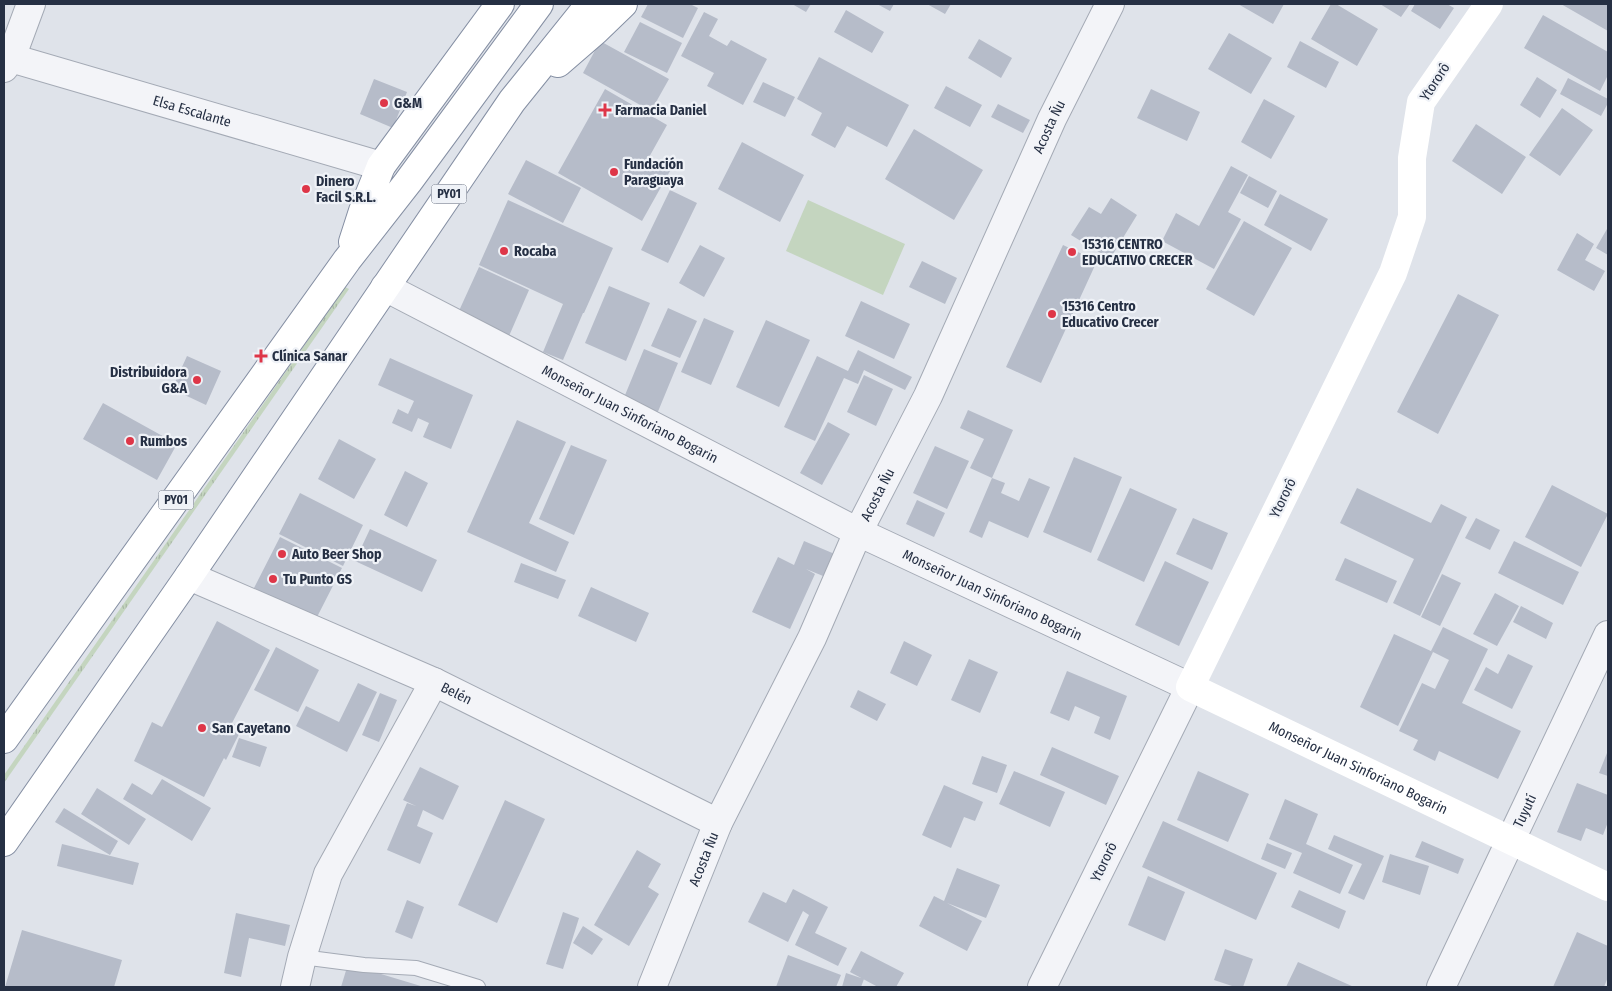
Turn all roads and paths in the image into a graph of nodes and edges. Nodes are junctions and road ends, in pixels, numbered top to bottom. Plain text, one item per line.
1 (31, 4) edge
2 (500, 4) edge
3 (539, 4) edge
4 (590, 4) edge
5 (623, 4) edge
6 (1110, 4) edge
7 (1489, 4) edge
8 (6, 61) edge
9 (512, 100) junction
10 (381, 166) junction
11 (347, 260) junction
12 (386, 287) junction
13 (858, 532) junction
14 (189, 576) junction
15 (1608, 635) edge
16 (434, 682) junction
17 (1190, 687) junction
18 (4, 740) edge
19 (718, 824) junction
20 (1512, 840) junction
21 (4, 842) edge
22 (1608, 887) edge
23 (302, 956) junction
24 (295, 987) edge
25 (478, 987) edge
26 (652, 987) edge
27 (1042, 987) edge
28 (1441, 987) edge

1 - 8 street
2 - 10 main road
3 - 11 main road, PY01
4 - 9 main road, PY01
5 - 9 main road
6 - 13 street, Acosta Ñu
7 - 17 main road, Ytororô
8 - 10 street, Elsa Escalante
9 - 12 main road, PY01
10 - 11 main road
11 - 18 main road, PY01
12 - 13 street, Monseñor Juan Sinforiano Bogarin
12 - 14 main road, PY01
13 - 17 street, Monseñor Juan Sinforiano Bogarin
13 - 19 street, Acosta Ñu
14 - 16 street, Belén
14 - 21 main road, PY01
15 - 20 street, Tuyutí
16 - 19 street, Belén
16 - 23 street
17 - 20 main road, Monseñor Juan Sinforiano Bogarin
17 - 27 street, Ytororô
19 - 26 street, Acosta Ñu
20 - 22 main road, Monseñor Juan Sinforiano Bogarin
20 - 28 street, Tuyutí
23 - 24 street
23 - 25 lane

